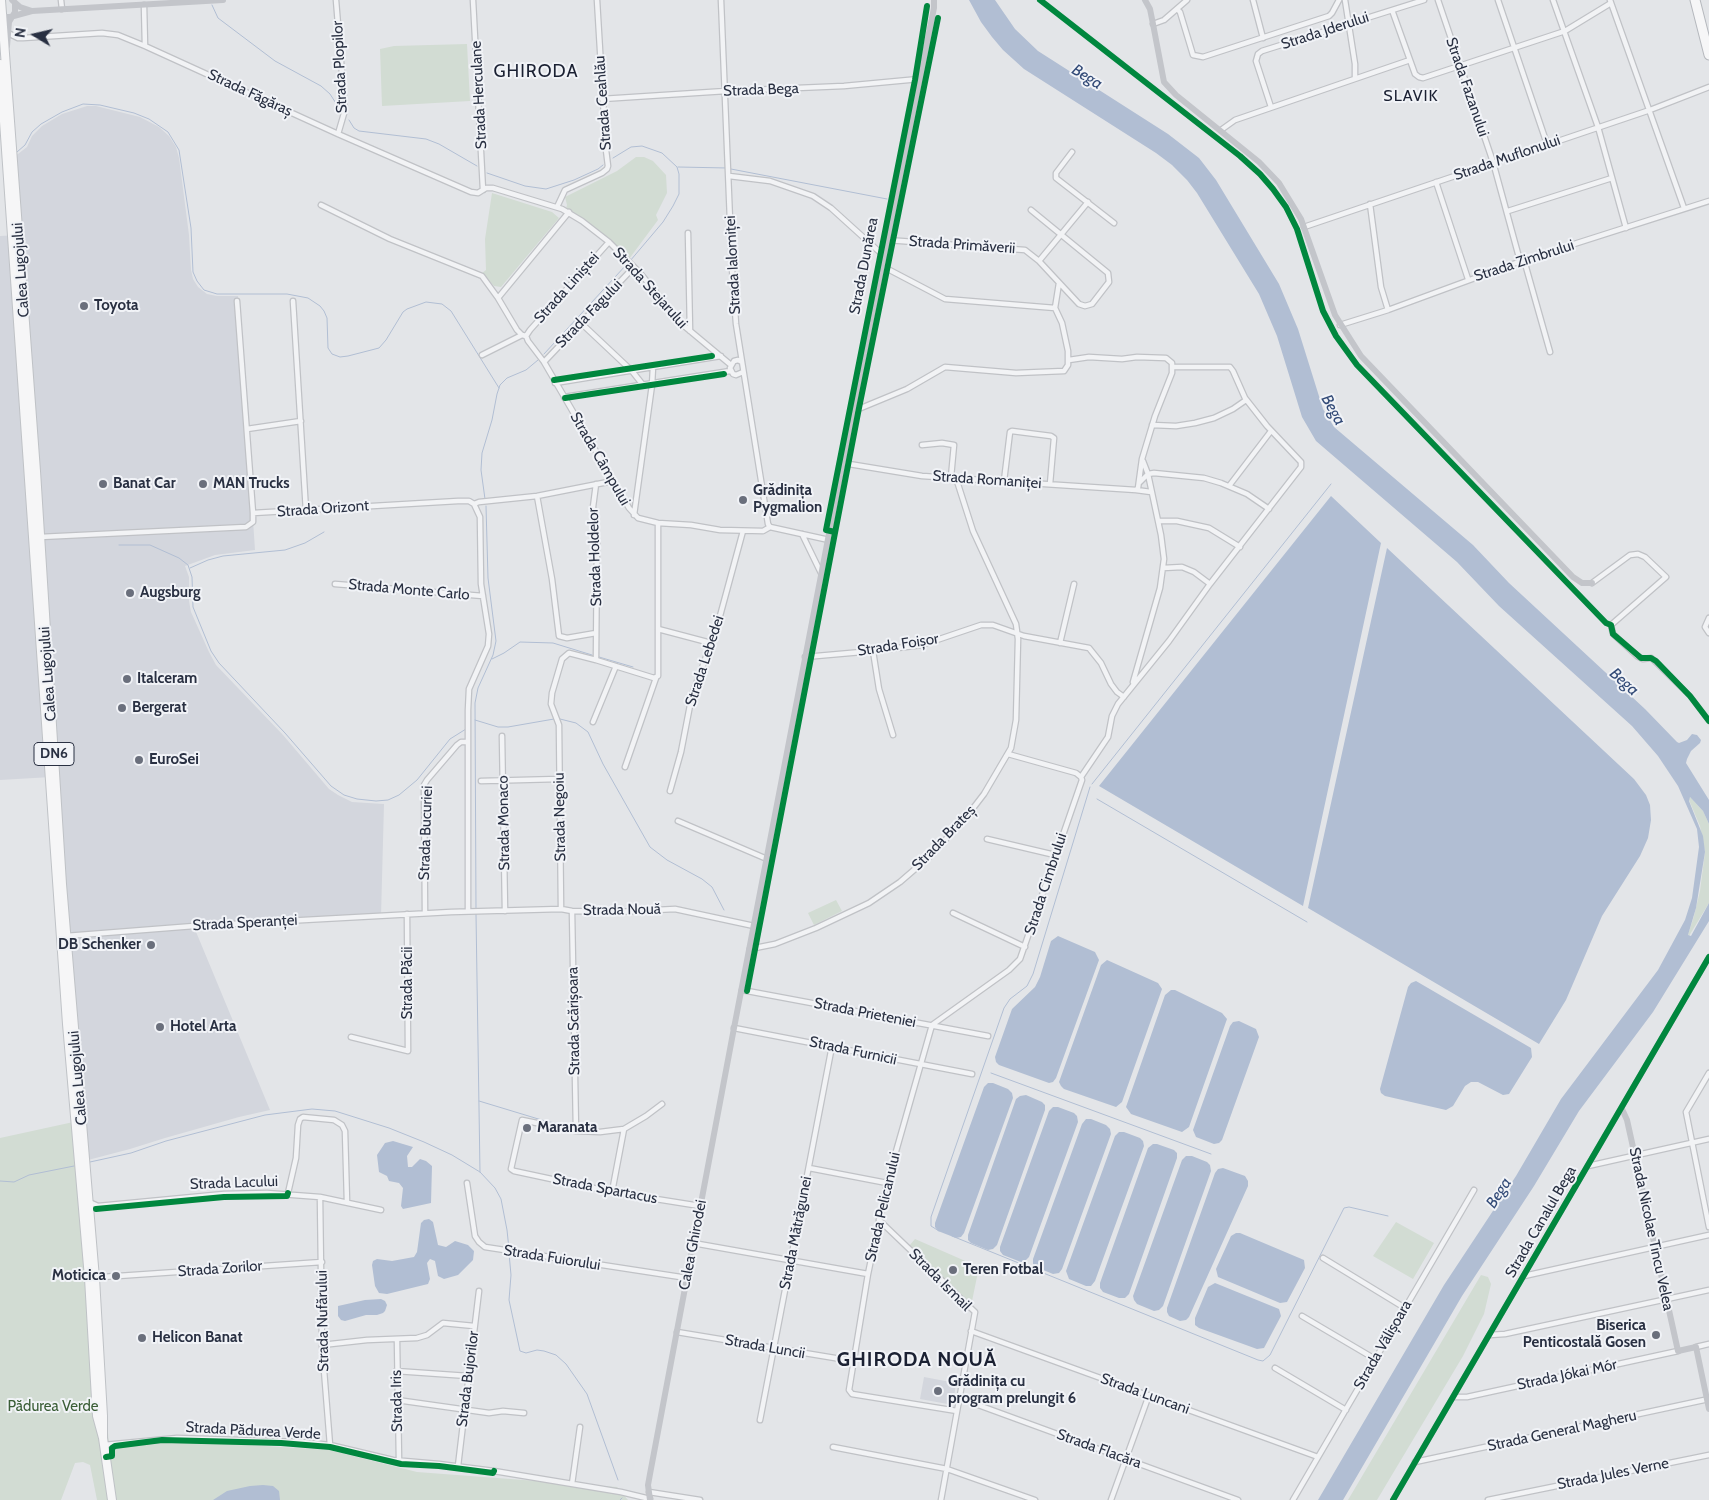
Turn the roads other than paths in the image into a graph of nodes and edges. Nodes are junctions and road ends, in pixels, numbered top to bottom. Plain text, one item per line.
1 (1, 0) edge
2 (62, 0) edge
3 (215, 0) edge
4 (223, 0) edge
5 (336, 0) edge
6 (473, 0) edge
7 (597, 0) edge
8 (722, 0) edge
9 (934, 0) edge
10 (1145, 0) edge
11 (1187, 0) edge
12 (1253, 0) edge
13 (1339, 0) edge
14 (1345, 0) edge
15 (1424, 0) edge
16 (1438, 0) edge
17 (1498, 0) edge
18 (1553, 0) edge
19 (1695, 0) edge
20 (14, 2) edge
21 (1610, 2) edge
22 (144, 5) junction
23 (1178, 9) junction
24 (62, 10) junction
25 (1392, 10) junction
26 (32, 11) junction
27 (1, 15) edge
28 (12, 17) junction
29 (1348, 23) junction
30 (1153, 24) junction
31 (1566, 31) junction
32 (8, 33) junction
33 (1263, 38) junction
34 (145, 46) junction
35 (1514, 48) junction
36 (1709, 55) edge
37 (1410, 60) junction
38 (3, 63) edge
39 (1460, 67) junction
40 (1355, 78) junction
41 (919, 79) junction
42 (1709, 87) edge
43 (726, 91) junction
44 (1, 94) edge
45 (602, 99) junction
46 (1271, 107) junction
47 (1650, 110) junction
48 (1598, 127) junction
49 (1221, 130) junction
50 (338, 134) junction
51 (3, 135) edge
52 (1547, 144) junction
53 (1072, 152) dead end
54 (1493, 162) junction
55 (729, 171) junction
56 (1612, 178) junction
57 (1436, 182) junction
58 (483, 190) junction
59 (1709, 200) edge
60 (1088, 202) junction
61 (1370, 204) junction
62 (320, 206) dead end
63 (557, 207) junction
64 (1684, 208) junction
65 (1031, 210) dead end
66 (1508, 211) junction
67 (569, 212) junction
68 (1114, 223) dead end
69 (1304, 227) junction
70 (1626, 228) junction
71 (688, 234) dead end
72 (1061, 235) junction
73 (887, 240) junction
74 (609, 242) junction
75 (884, 256) junction
76 (1039, 261) junction
77 (1522, 261) junction
78 (633, 266) junction
79 (882, 266) junction
80 (1468, 279) junction
81 (1057, 282) junction
82 (498, 298) junction
83 (238, 301) dead end
84 (293, 301) dead end
85 (1055, 308) junction
86 (1388, 310) junction
87 (581, 323) junction
88 (1340, 325) junction
89 (690, 331) junction
90 (524, 336) junction
91 (1550, 352) dead end
92 (482, 355) dead end
93 (720, 356) junction
94 (1069, 360) junction
95 (544, 362) junction
96 (742, 362) junction
97 (730, 364) junction
98 (653, 367) junction
99 (1173, 367) junction
100 (632, 370) junction
101 (730, 371) junction
102 (743, 372) junction
103 (555, 383) junction
104 (652, 383) junction
105 (643, 384) junction
106 (564, 397) junction
107 (1246, 400) junction
108 (853, 409) junction
109 (301, 421) junction
110 (1152, 425) junction
111 (247, 429) junction
112 (1271, 431) junction
113 (922, 445) dead end
114 (1142, 459) junction
115 (843, 463) junction
116 (1148, 474) junction
117 (954, 478) junction
118 (613, 481) junction
119 (1004, 481) junction
120 (1140, 482) junction
121 (596, 484) junction
122 (1050, 484) junction
123 (1229, 486) junction
124 (1134, 490) junction
125 (1152, 492) junction
126 (537, 496) junction
127 (474, 504) junction
128 (1270, 510) junction
129 (306, 511) junction
130 (253, 514) junction
131 (634, 515) junction
132 (1158, 522) junction
133 (658, 523) junction
134 (770, 527) junction
135 (743, 531) junction
136 (802, 534) junction
137 (40, 538) junction
138 (829, 540) junction
139 (1240, 547) junction
140 (1164, 568) junction
141 (821, 574) junction
142 (1592, 582) joint
143 (335, 584) dead end
144 (1074, 584) dead end
145 (1210, 584) junction
146 (483, 596) junction
147 (1709, 618) edge
148 (658, 629) junction
149 (596, 633) junction
150 (1018, 633) junction
151 (1709, 633) edge
152 (711, 643) junction
153 (1060, 643) junction
154 (873, 651) junction
155 (805, 657) junction
156 (1651, 658) joint
157 (596, 660) junction
158 (616, 666) junction
159 (656, 678) junction
160 (1132, 685) junction
161 (1124, 697) junction
162 (1708, 716) edge
163 (593, 722) dead end
164 (502, 736) dead end
165 (893, 736) dead end
166 (467, 742) junction
167 (1008, 754) junction
168 (625, 767) dead end
169 (1081, 777) junction
170 (559, 780) junction
171 (481, 781) dead end
172 (503, 781) junction
173 (670, 791) dead end
174 (678, 821) dead end
175 (988, 839) dead end
176 (1055, 854) junction
177 (767, 859) junction
178 (561, 909) junction
179 (468, 911) junction
180 (505, 911) junction
181 (572, 912) junction
182 (425, 913) junction
183 (407, 914) junction
184 (953, 914) dead end
185 (754, 926) junction
186 (66, 936) junction
187 (1025, 947) junction
188 (750, 949) junction
189 (1709, 957) edge
190 (742, 990) junction
191 (932, 1025) junction
192 (734, 1028) junction
193 (351, 1036) dead end
194 (988, 1036) dead end
195 (832, 1046) junction
196 (920, 1065) junction
197 (1709, 1073) edge
198 (972, 1074) dead end
199 (662, 1104) dead end
200 (1622, 1109) junction
201 (624, 1129) junction
202 (576, 1131) junction
203 (1709, 1138) edge
204 (1692, 1142) junction
205 (1635, 1156) junction
206 (1588, 1166) junction
207 (809, 1168) junction
208 (467, 1183) dead end
209 (887, 1183) junction
210 (1474, 1190) dead end
211 (612, 1192) junction
212 (288, 1193) junction
213 (320, 1197) junction
214 (89, 1202) junction
215 (347, 1202) junction
216 (98, 1206) junction
217 (700, 1206) junction
218 (381, 1210) dead end
219 (90, 1214) junction
220 (879, 1220) junction
221 (1709, 1227) edge
222 (1709, 1235) edge
223 (693, 1243) junction
224 (1655, 1248) junction
225 (1323, 1258) dead end
226 (790, 1261) junction
227 (322, 1262) junction
228 (868, 1274) junction
229 (1524, 1276) junction
230 (95, 1278) junction
231 (687, 1278) junction
232 (1709, 1290) edge
233 (479, 1291) dead end
234 (1666, 1299) junction
235 (1405, 1308) junction
236 (1302, 1316) dead end
237 (474, 1326) junction
238 (971, 1331) junction
239 (677, 1332) junction
240 (1490, 1335) junction
241 (396, 1340) junction
242 (1709, 1344) edge
243 (322, 1345) junction
244 (1696, 1347) junction
245 (775, 1349) junction
246 (1678, 1351) junction
247 (1375, 1359) junction
248 (853, 1361) junction
249 (1275, 1368) dead end
250 (396, 1371) junction
251 (468, 1376) junction
252 (1149, 1395) junction
253 (1454, 1397) junction
254 (959, 1398) junction
255 (1708, 1399) edge
256 (397, 1400) junction
257 (464, 1409) junction
258 (1709, 1409) edge
259 (1346, 1410) junction
260 (957, 1411) junction
261 (524, 1413) dead end
262 (760, 1420) dead end
263 (580, 1427) dead end
264 (103, 1441) junction
265 (330, 1445) junction
266 (833, 1447) dead end
267 (1709, 1455) edge
268 (1318, 1457) junction
269 (1126, 1459) junction
270 (399, 1461) junction
271 (1415, 1462) junction
272 (458, 1466) junction
273 (946, 1469) junction
274 (572, 1484) junction
275 (649, 1492) junction
276 (1513, 1494) junction
277 (112, 1500) edge
278 (650, 1500) edge
279 (700, 1500) edge
280 (941, 1500) edge
281 (1035, 1500) edge
282 (1111, 1500) edge
283 (1238, 1500) edge
284 (1293, 1500) edge
285 (1393, 1500) edge
286 (1488, 1500) edge
287 (1514, 1500) edge

1 - 27 main road, Calea Lugojului / DN6
2 - 24 street
3 - 4 street
3 - 22 street
5 - 50 street, Strada Plopilor
6 - 58 street, Strada Herculane
7 - 45 street, Strada Ceahlău
8 - 43 street, Strada Ialomiței
9 - 41 street, Strada Dunărea
10 - 30 street
11 - 23 street
12 - 33 street
13 - 33 street
14 - 29 street
15 - 25 street, Strada Jderului
16 - 39 street, Strada Fazanului
17 - 35 street
18 - 31 street
19 - 36 highway
20 - 26 street
20 - 28 street
21 - 31 street
21 - 47 street
22 - 24 street
22 - 34 street
23 - 30 street
23 - 33 street
24 - 26 street
25 - 29 street, Strada Jderului
25 - 37 street
26 - 28 street
27 - 28 street
27 - 38 main road, Calea Lugojului / DN6
28 - 32 street
29 - 40 street
29 - 46 street, Strada Jderului
30 - 49 street
31 - 35 street
31 - 48 street
32 - 34 street, Strada Făgăraș
32 - 38 street
34 - 50 street, Strada Făgăraș
35 - 39 street
35 - 52 street
37 - 39 street
37 - 40 street
38 - 44 main road, Calea Lugojului / DN6
38 - 137 main road, Calea Lugojului / DN6
39 - 54 street, Strada Fazanului
40 - 46 street
41 - 43 street, Strada Bega
41 - 73 street, Strada Dunărea
42 - 47 street, Strada Muflonului
43 - 45 street, Strada Bega
43 - 55 street, Strada Ialomiței
44 - 51 main road, Calea Lugojului / DN6
45 - 63 street, Strada Ceahlău
46 - 49 street
47 - 48 street, Strada Muflonului
47 - 64 street
48 - 52 street, Strada Muflonului
48 - 56 street
49 - 69 street
50 - 58 street, Strada Făgăraș
51 - 264 main road, Calea Lugojului / DN6
52 - 54 street, Strada Muflonului
53 - 60 street
54 - 57 street, Strada Muflonului
54 - 66 street, Strada Fazanului
55 - 75 street
55 - 96 street, Strada Ialomiței
56 - 66 street
56 - 70 street
57 - 61 street, Strada Muflonului
57 - 80 street
58 - 63 street, Strada Stejarului
59 - 64 street, Strada Zimbrului
60 - 68 street
60 - 72 street
61 - 69 street, Strada Muflonului
61 - 86 street
62 - 82 street, Strada Câmpului
63 - 67 street, Strada Stejarului
64 - 70 street, Strada Zimbrului
65 - 72 street
66 - 77 street, Strada Fazanului
67 - 74 street, Strada Stejarului
67 - 82 street
69 - 88 street
70 - 77 street, Strada Zimbrului
71 - 89 street
72 - 76 street
72 - 81 street, Strada Primăverii
73 - 75 street, Strada Dunărea
73 - 76 street, Strada Primăverii
74 - 78 street, Strada Stejarului
74 - 90 street, Strada Liniștei
75 - 79 street, Strada Dunărea
76 - 81 street, Strada Primăverii
77 - 80 street, Strada Zimbrului
77 - 91 street, Strada Fazanului
78 - 87 street, Strada Fagului
78 - 89 street, Strada Stejarului
79 - 85 street
79 - 108 street, Strada Dunărea
80 - 86 street, Strada Zimbrului
81 - 85 street
82 - 90 street, Strada Câmpului
83 - 111 street
84 - 109 street
85 - 94 street
86 - 88 street, Strada Zimbrului
87 - 95 street, Strada Fagului
87 - 100 street
88 - 142 street
89 - 93 street, Strada Stejarului
90 - 92 street
90 - 95 street, Strada Câmpului
93 - 97 street, Strada Stejarului
93 - 98 street
94 - 99 street
94 - 108 street
95 - 103 street, Strada Câmpului
96 - 97 street
96 - 102 street, Strada Ialomiței
97 - 101 street
98 - 100 street
98 - 104 street
99 - 107 street
99 - 110 street
100 - 103 street
100 - 105 street
101 - 102 street
101 - 104 street
102 - 134 street, Strada Ialomiței
103 - 106 street, Strada Câmpului
104 - 105 street
104 - 131 street
105 - 106 street
106 - 118 street, Strada Câmpului
107 - 110 street
107 - 112 street
108 - 115 street, Strada Dunărea
109 - 111 street
109 - 129 street
110 - 114 street
111 - 130 street
112 - 123 street
112 - 128 street
113 - 117 street
114 - 116 street
114 - 120 street
115 - 117 street, Strada Romaniței
115 - 138 street, Strada Dunărea
116 - 120 street
116 - 123 street
116 - 125 street
117 - 119 street, Strada Romaniței
117 - 150 street
118 - 121 street, Strada Orizont
118 - 131 street, Strada Câmpului
119 - 122 street, Strada Romaniței
119 - 122 street
120 - 124 street
121 - 126 street, Strada Orizont
121 - 149 street, Strada Holdelor
122 - 124 street, Strada Romaniței
123 - 128 street
124 - 125 street, Strada Romaniței
125 - 132 street
126 - 127 street, Strada Orizont
126 - 149 street
127 - 129 street, Strada Orizont
127 - 146 street
128 - 139 street
129 - 130 street, Strada Orizont
130 - 137 street
131 - 133 street, Strada Câmpului
132 - 139 street
132 - 140 street
133 - 135 street, Strada Câmpului
133 - 148 street
134 - 135 street, Strada Câmpului
134 - 136 street, Strada Câmpului
135 - 152 street, Strada Lebedei
136 - 138 street, Strada Câmpului
136 - 141 street
137 - 186 main road, Calea Lugojului / DN6
138 - 141 street, Strada Dunărea
139 - 145 street
140 - 145 street
140 - 160 street
141 - 155 street, Strada Dunărea
142 - 156 street
143 - 146 street, Strada Monte Carlo
144 - 153 street
145 - 160 street
146 - 166 street
147 - 151 street
148 - 152 street
148 - 159 street
149 - 157 street, Strada Holdelor
150 - 153 street, Strada Foișor
150 - 154 street, Strada Foișor
150 - 167 street, Strada Brateș
152 - 173 street, Strada Lebedei
153 - 161 street, Strada Foișor
154 - 155 street, Strada Foișor
154 - 165 street
155 - 177 street, Strada Dunărea
156 - 162 street
157 - 158 street, Strada Negoiu
157 - 170 street, Strada Negoiu
158 - 159 street, Strada Negoiu
158 - 163 street
159 - 168 street
160 - 161 street, Strada Cimbrului
161 - 169 street, Strada Cimbrului
164 - 172 street, Strada Monaco
166 - 179 street
166 - 182 street, Strada Bucuriei
167 - 169 street
167 - 188 street, Strada Brateș
169 - 176 street, Strada Cimbrului
170 - 172 street
170 - 178 street, Strada Negoiu
171 - 172 street
172 - 180 street, Strada Monaco
174 - 177 street
175 - 176 street
176 - 187 street, Strada Cimbrului
177 - 185 street, Strada Dunărea
178 - 180 street, Strada Nouă
178 - 181 street, Strada Nouă
179 - 180 street, Strada Nouă
179 - 182 street, Strada Speranței
181 - 185 street, Strada Nouă
181 - 202 street, Strada Scărișoara
182 - 183 street, Strada Speranței
183 - 186 street, Strada Speranței
183 - 193 street, Strada Păcii
184 - 187 street
185 - 188 street, Strada Dunărea
186 - 214 main road, Calea Lugojului / DN6
187 - 191 street, Strada Cimbrului
188 - 190 street, Strada Dunărea
189 - 200 street, Strada Canalul Bega
190 - 191 street, Strada Prieteniei
190 - 192 street, Calea Ghirodei
191 - 194 street, Strada Prieteniei
191 - 196 street, Strada Pelicanului
192 - 195 street, Strada Furnicii
192 - 217 street, Calea Ghirodei
195 - 196 street, Strada Furnicii
195 - 207 street, Strada Mătrăgunei
196 - 198 street, Strada Furnicii
196 - 209 street, Strada Pelicanului
197 - 204 street
199 - 201 street
200 - 205 street, Strada Nicolae Tincu Velea
200 - 206 street, Strada Canalul Bega
201 - 202 street
201 - 211 street
202 - 211 street, Strada Spartacus
203 - 204 street
204 - 205 street
204 - 221 street
205 - 206 street
205 - 224 street, Strada Nicolae Tincu Velea
206 - 229 street, Strada Canalul Bega
207 - 209 street
207 - 226 street, Strada Mătrăgunei
208 - 231 street, Strada Fuiorului
209 - 220 street, Strada Pelicanului
210 - 235 street, Strada Vălișoara
211 - 217 street, Strada Spartacus
212 - 213 street, Strada Lacului
212 - 215 street
212 - 216 street, Strada Lacului
213 - 215 street, Strada Lacului
213 - 227 street, Strada Nufărului
214 - 216 street, Strada Lacului
214 - 219 main road, Calea Lugojului / DN6
215 - 218 street, Strada Lacului
216 - 219 street
217 - 223 street, Calea Ghirodei
219 - 230 main road, Calea Lugojului / DN6
220 - 228 street, Strada Pelicanului
220 - 238 street, Strada Ismail
222 - 224 street
223 - 226 street
223 - 231 street, Calea Ghirodei
224 - 229 street
224 - 234 street, Strada Nicolae Tincu Velea
225 - 235 street
226 - 228 street
226 - 245 street, Strada Mătrăgunei
227 - 230 street, Strada Zorilor
227 - 243 street, Strada Nufărului
228 - 248 street, Strada Pelicanului
229 - 240 street, Strada Canalul Bega
230 - 264 main road, Calea Lugojului / DN6
231 - 239 street, Calea Ghirodei
232 - 234 street
233 - 237 street, Strada Bujorilor
234 - 240 street
234 - 246 street, Strada Nicolae Tincu Velea
235 - 247 street, Strada Vălișoara
236 - 247 street
237 - 241 street
237 - 251 street, Strada Bujorilor
238 - 252 street, Strada Luncani
238 - 254 street, Strada Ismail
239 - 245 street, Strada Luncii
239 - 275 street, Calea Ghirodei
240 - 253 street, Strada Canalul Bega
241 - 243 street
241 - 250 street, Strada Iris
242 - 244 street, Strada Jókai Mór
243 - 265 street, Strada Nufărului
244 - 246 street, Strada Jókai Mór
244 - 255 street
245 - 248 street, Strada Luncii
245 - 262 street, Strada Mătrăgunei
246 - 253 street, Strada Jókai Mór
247 - 259 street, Strada Vălișoara
248 - 260 street, Strada Pelicanului
249 - 259 street
250 - 251 street
250 - 256 street, Strada Iris
251 - 257 street, Strada Bujorilor
252 - 268 street, Strada Luncani
252 - 269 street
253 - 271 street, Strada Canalul Bega
254 - 260 street, Strada Ismail
254 - 269 street, Strada Flacăra
255 - 258 street
255 - 271 street, Strada General Magheru
256 - 257 street
256 - 270 street, Strada Iris
257 - 261 street
257 - 272 street, Strada Bujorilor
259 - 268 street, Strada Vălișoara
260 - 273 street, Strada Ismail
263 - 274 street
264 - 265 street, Strada Pădurea Verde
264 - 277 main road, DN6
265 - 270 street, Strada Pădurea Verde
266 - 273 street
267 - 276 street, Strada Jules Verne
268 - 284 street, Strada Vălișoara
269 - 282 street
269 - 283 street, Strada Flacăra
270 - 272 street, Strada Pădurea Verde
271 - 285 street, Strada Canalul Bega
272 - 274 street, Strada Pădurea Verde
273 - 280 street, Strada Ismail
273 - 281 street
274 - 278 street, Strada Pădurea Verde
275 - 278 street, Calea Ghirodei
275 - 279 street
276 - 286 street, Strada Jules Verne
276 - 287 street

